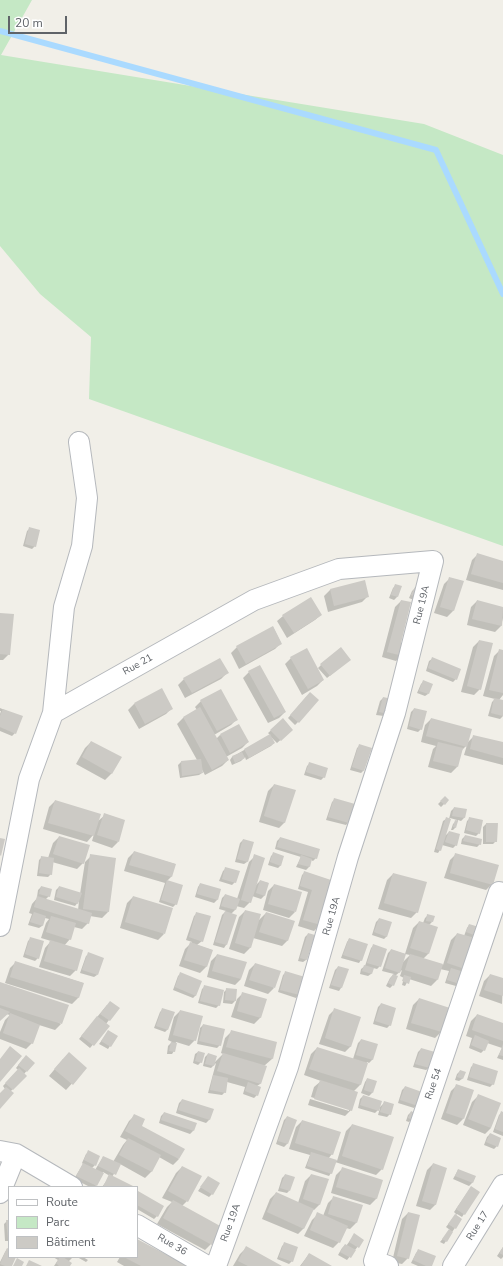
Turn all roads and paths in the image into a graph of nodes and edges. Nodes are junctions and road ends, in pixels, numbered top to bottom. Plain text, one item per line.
1 (79, 442) dead end
2 (432, 561) joint
3 (53, 713) junction
4 (499, 892) dead end
5 (0, 926) edge
6 (8, 1152) edge
7 (70, 1186) edge
8 (503, 1186) edge
9 (0, 1193) edge
10 (138, 1226) edge
11 (208, 1266) edge
12 (216, 1266) edge
13 (388, 1266) edge
14 (453, 1266) edge

1 - 3 street
2 - 3 street, Rue 21
2 - 12 street, Rue 19A
3 - 5 street
4 - 13 street, Rue 54
6 - 7 street
6 - 9 street
8 - 14 street, Rue 17
10 - 11 street, Rue 36

